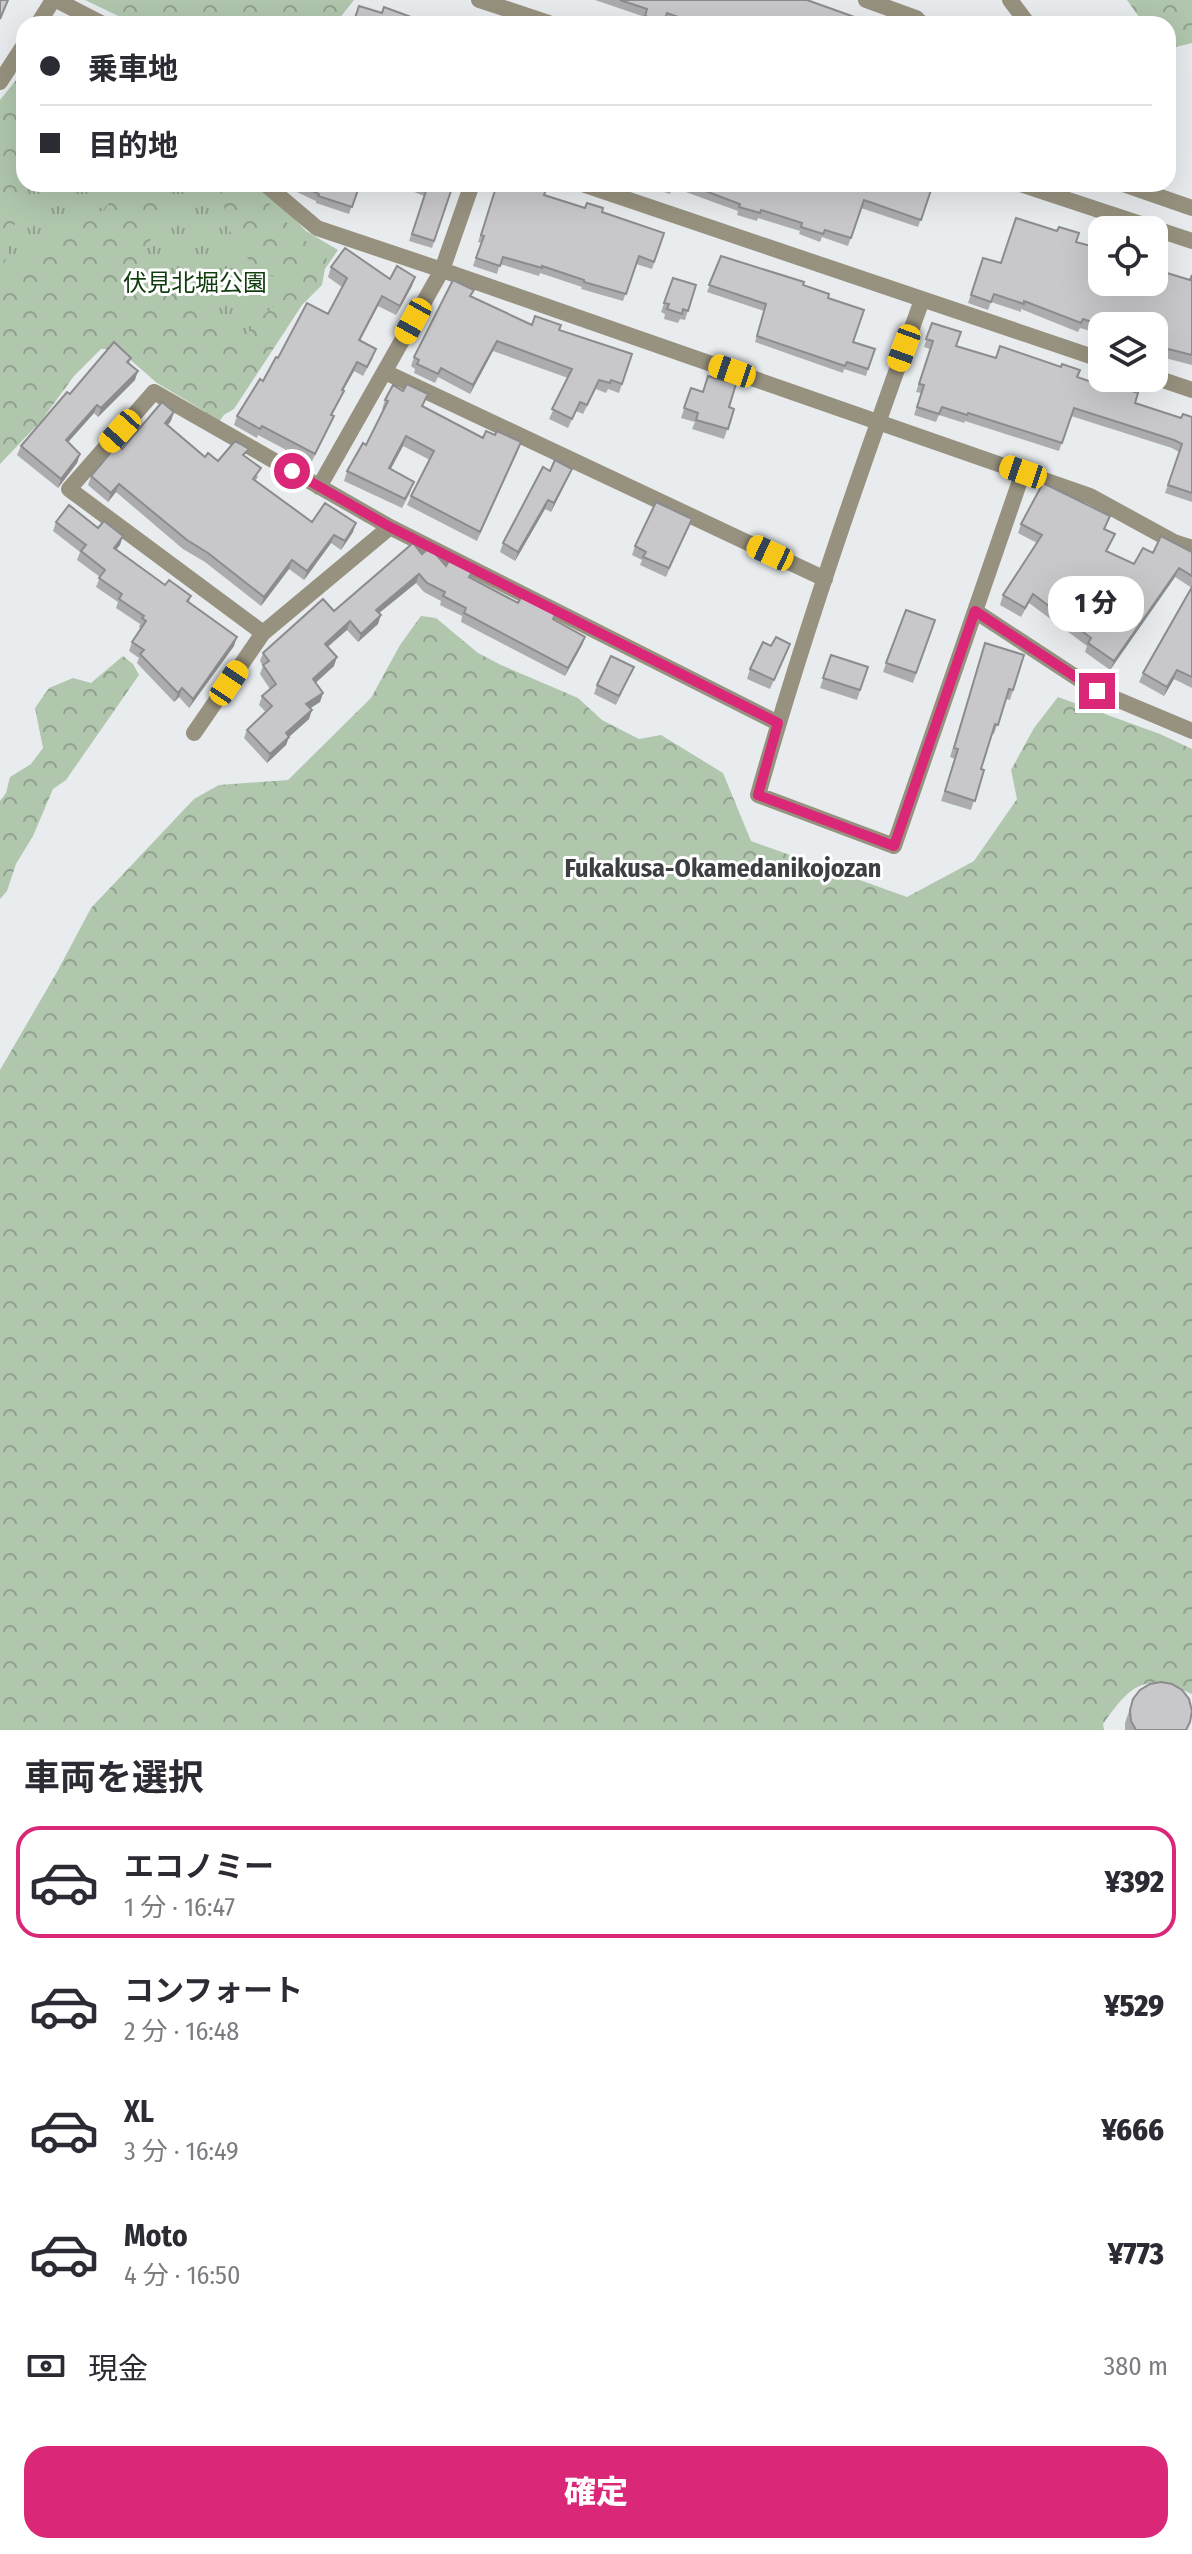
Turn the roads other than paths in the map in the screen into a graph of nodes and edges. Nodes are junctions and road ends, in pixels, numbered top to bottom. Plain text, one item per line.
1 (54, 0) edge
2 (479, 0) edge
3 (866, 0) edge
4 (529, 13) edge
5 (87, 16) edge
6 (910, 16) edge
7 (16, 57) edge
8 (0, 82) edge
9 (274, 192) edge
10 (469, 192) edge
11 (605, 192) edge
12 (1044, 192) edge
13 (1146, 192) edge
14 (1192, 208) edge
15 (1192, 241) edge
16 (442, 270) junction
17 (922, 300) junction
18 (1088, 355) edge
19 (385, 372) junction
20 (1168, 382) edge
21 (1192, 390) edge
22 (878, 421) junction
23 (1023, 472) junction
24 (319, 487) junction
25 (390, 527) junction
26 (1192, 548) edge
27 (825, 579) junction
28 (975, 611) junction
29 (263, 633) junction
30 (778, 723) junction
31 (1192, 731) edge
32 (194, 733) dead end

1 - 5 street
2 - 4 street
3 - 6 street
7 - 8 street
9 - 16 street
10 - 16 street
11 - 17 street
12 - 15 street
13 - 14 street
16 - 19 street
16 - 22 street
17 - 18 street
17 - 22 street
19 - 24 street
19 - 27 street
20 - 21 street
22 - 23 street
22 - 27 street
23 - 26 street
23 - 28 street
24 - 25 street
24 - 29 street
25 - 29 street
25 - 30 street
27 - 30 street
28 - 30 street
28 - 31 street
29 - 32 street

